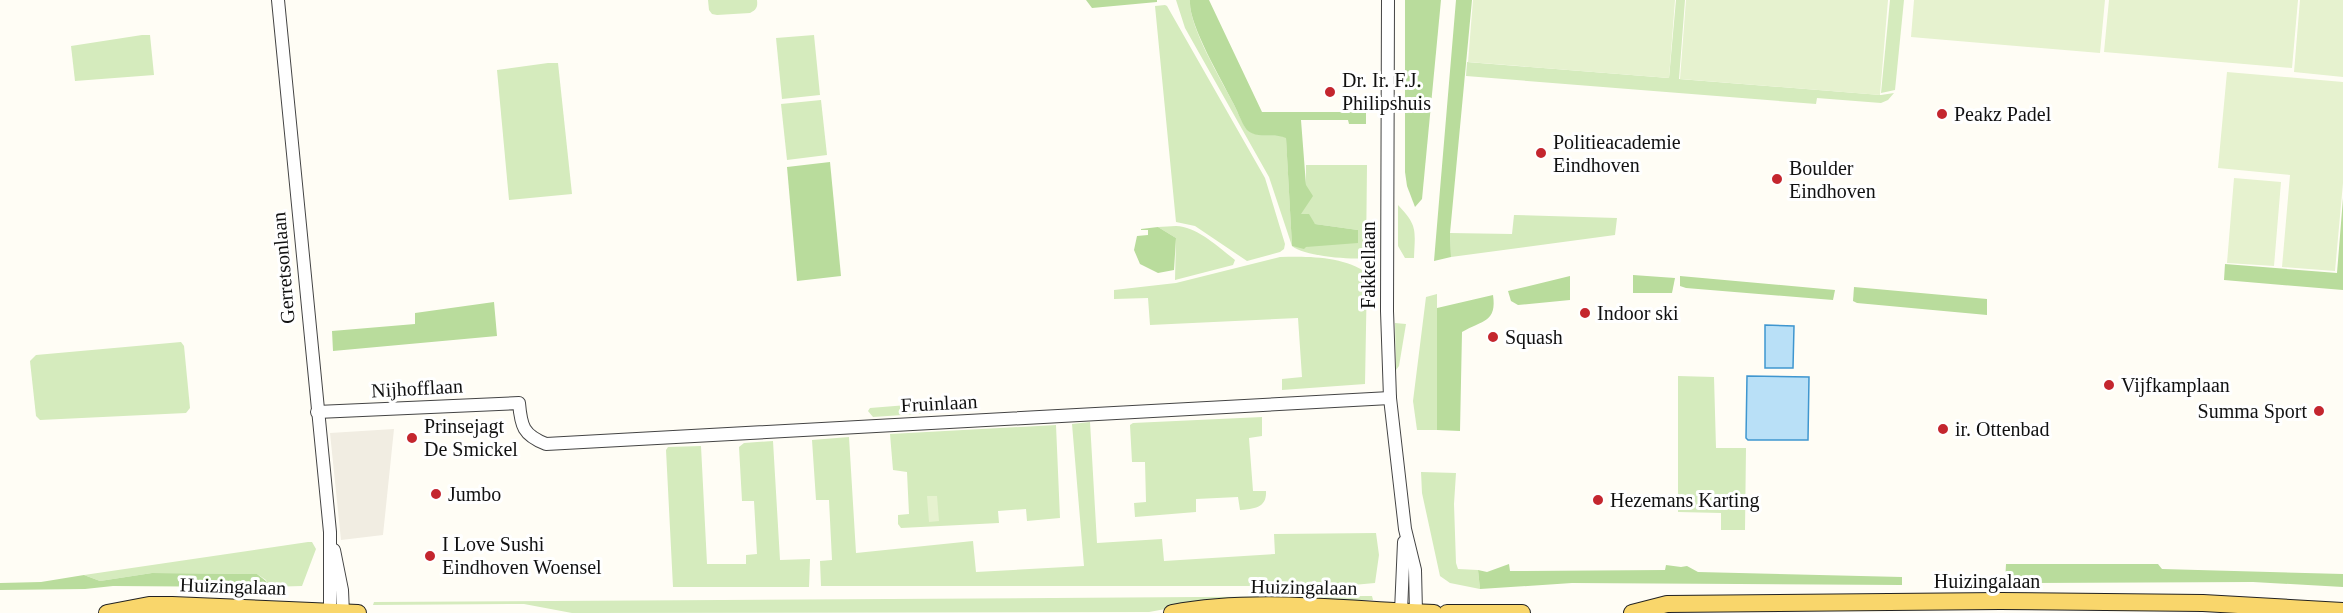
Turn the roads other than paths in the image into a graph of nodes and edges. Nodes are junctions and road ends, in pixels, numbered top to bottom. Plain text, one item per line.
1 (278, 0) edge
2 (1388, 0) edge
3 (1390, 398) junction
4 (519, 403) joint
5 (317, 412) junction
6 (2343, 611) edge
7 (341, 612) edge
8 (1409, 612) edge
9 (107, 613) edge
10 (1172, 613) edge
11 (1434, 613) edge
12 (1447, 613) edge
13 (1522, 613) edge
14 (1632, 613) edge

1 - 5 street, Gerretsonlaan
2 - 3 street, Fakkellaan
3 - 4 street, Fruinlaan
3 - 8 street, Fakkellaan
4 - 5 street, Nijhofflaan
5 - 7 street, Gerretsonlaan
6 - 14 main road, Huizingalaan
7 - 9 main road, Huizingalaan
8 - 10 main road, Huizingalaan
8 - 11 main road, Huizingalaan
12 - 13 main road

